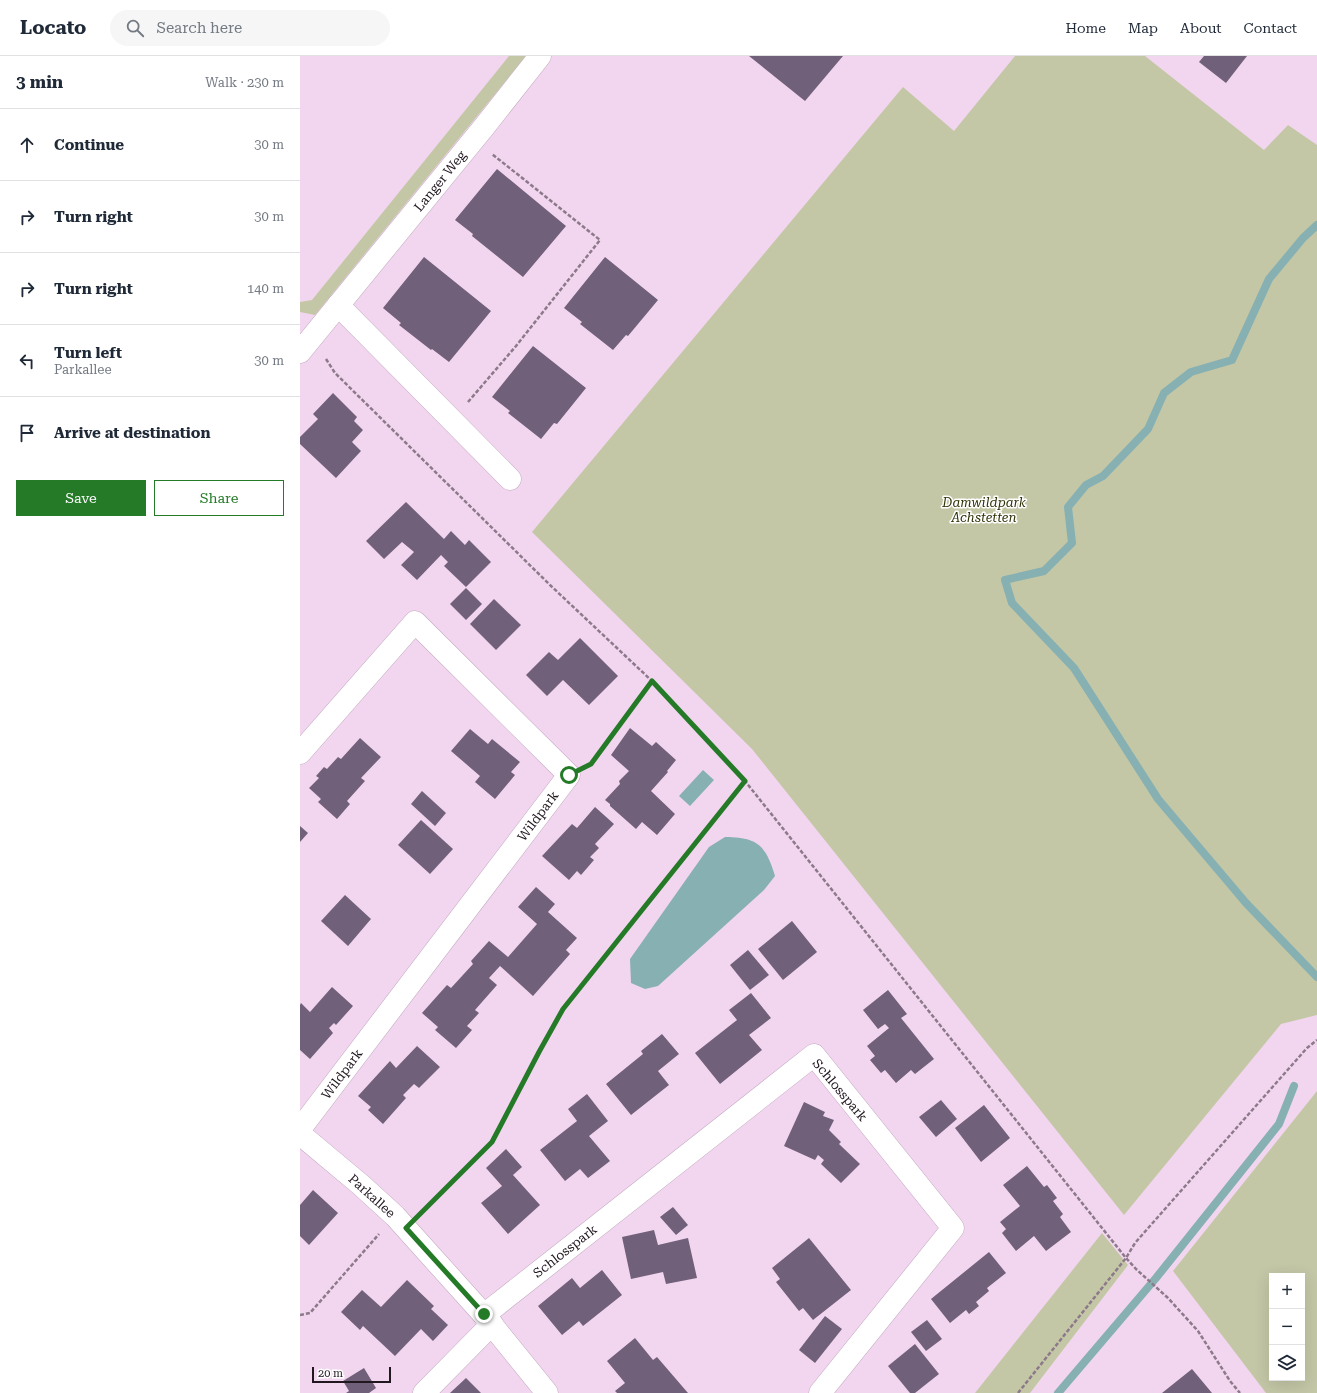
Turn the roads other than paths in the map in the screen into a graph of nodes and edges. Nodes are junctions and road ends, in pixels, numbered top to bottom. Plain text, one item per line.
1 (540, 56) edge
2 (338, 305) junction
3 (304, 347) edge
4 (510, 479) dead end
5 (300, 753) edge
6 (300, 1129) edge
7 (300, 1134) edge
8 (488, 1319) junction
9 (424, 1393) edge
10 (547, 1393) edge
11 (820, 1393) edge

1 - 2 street, Langer Weg
2 - 3 street, Langer Weg
2 - 4 street
5 - 6 street, Wildpark
7 - 8 street, Parkallee
8 - 9 street
8 - 10 street, Parkallee
8 - 11 street, Schlosspark

